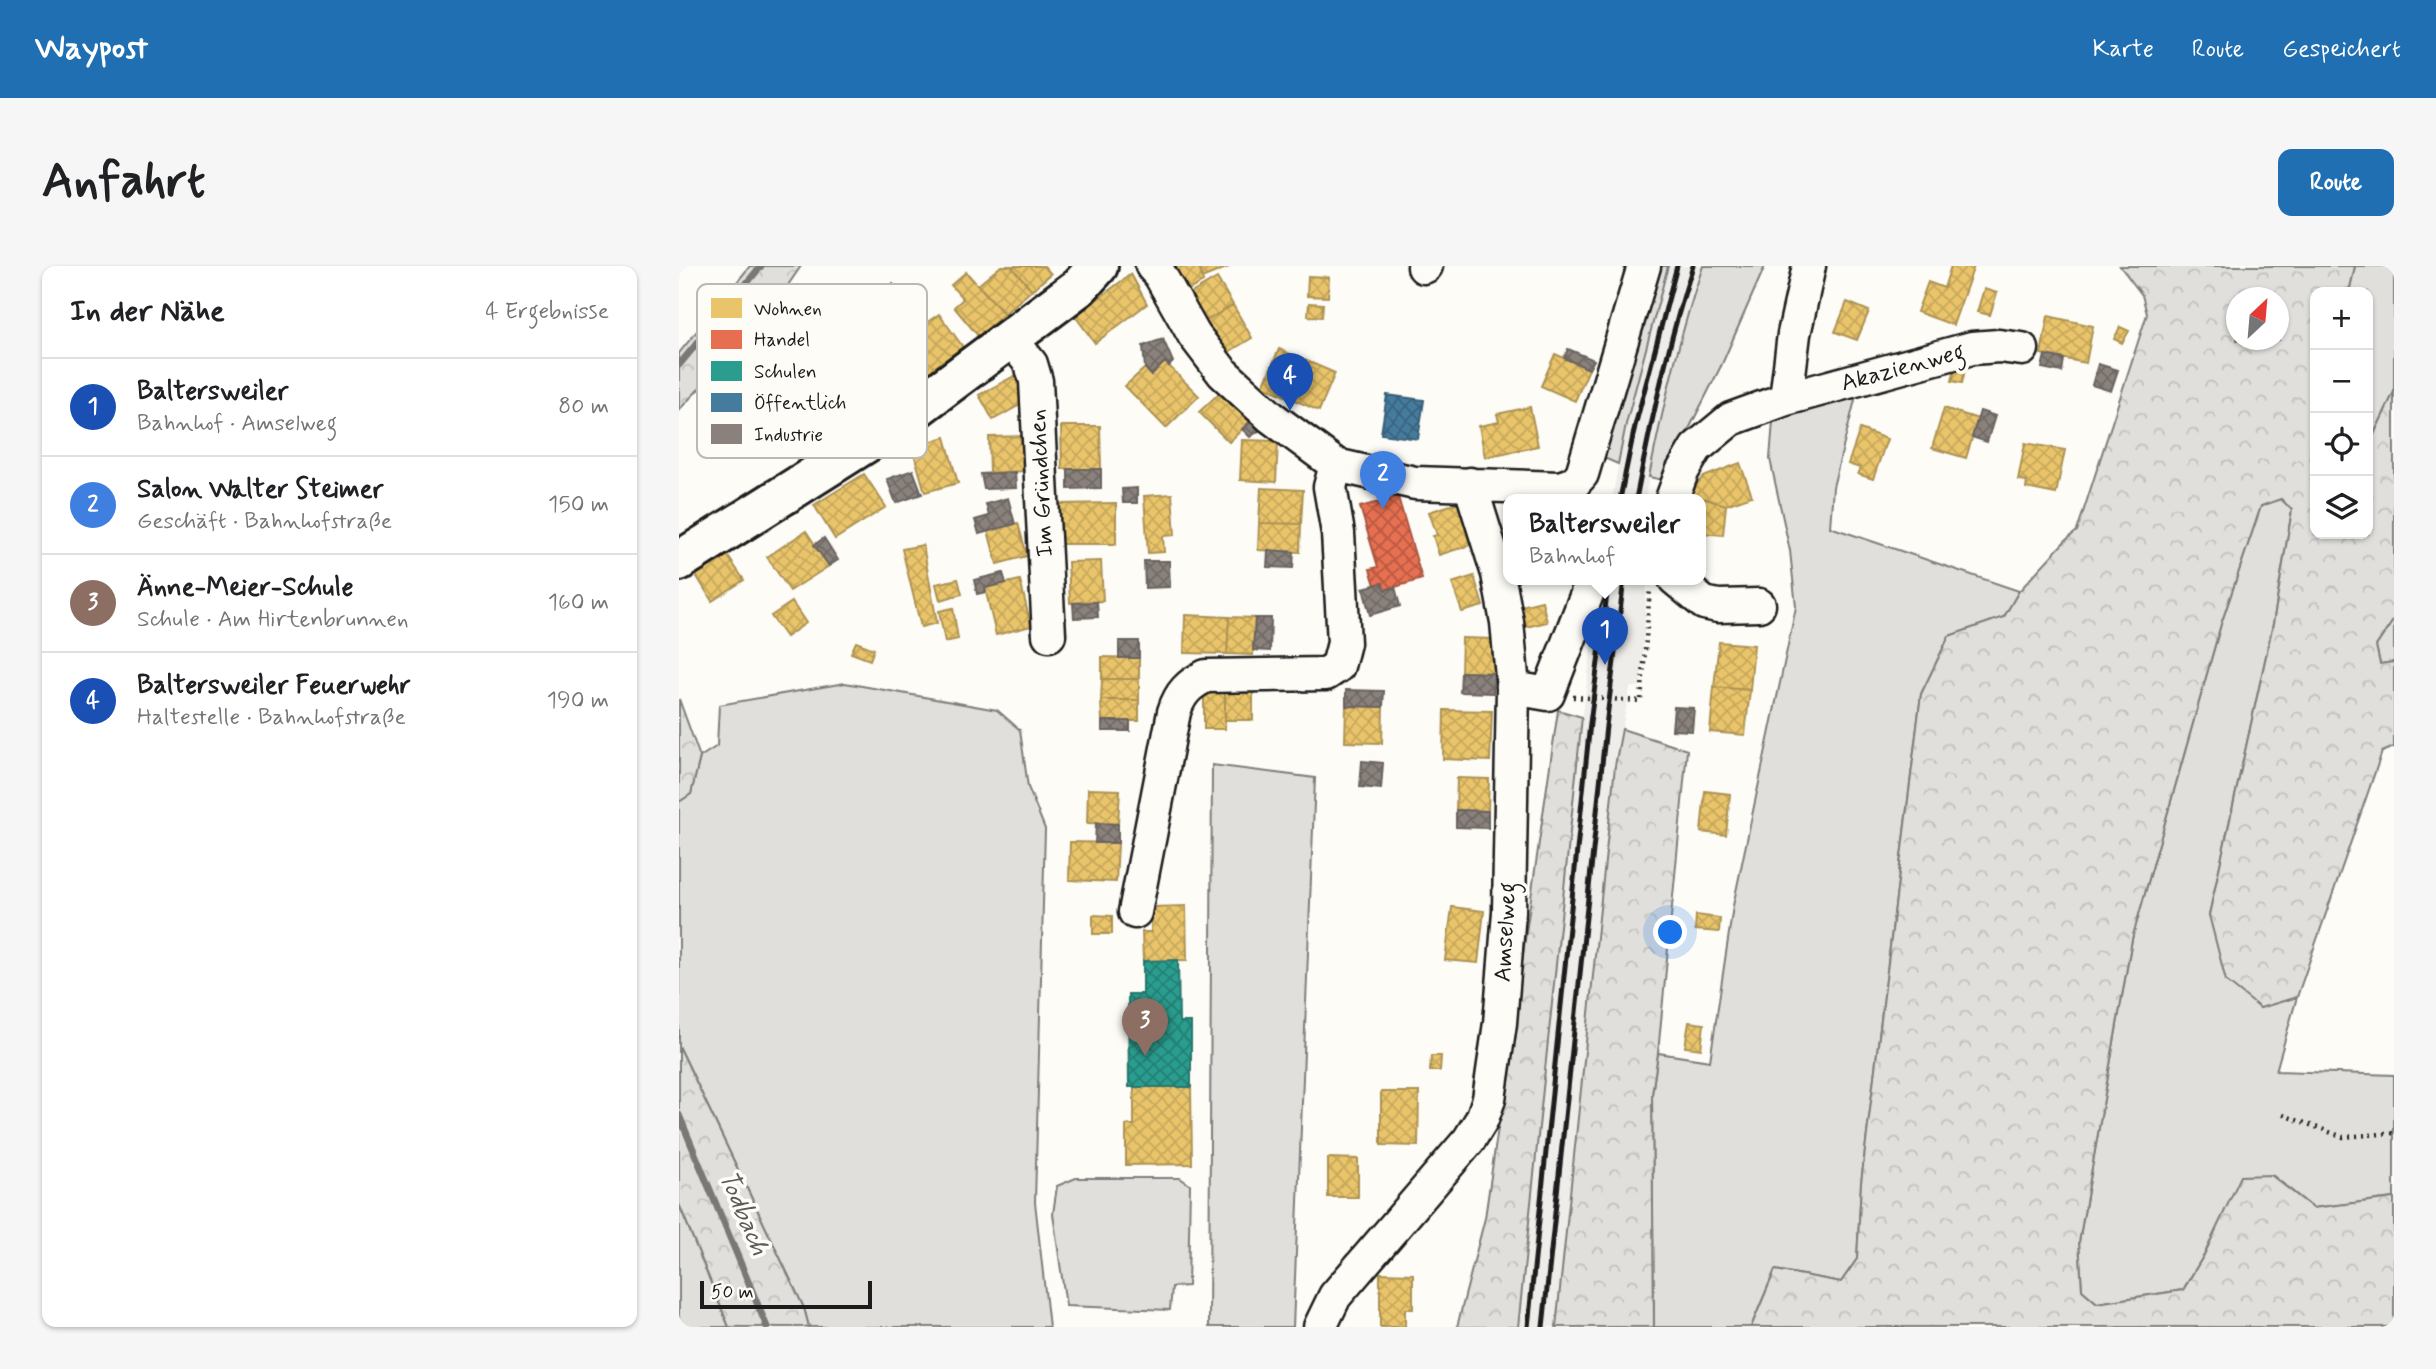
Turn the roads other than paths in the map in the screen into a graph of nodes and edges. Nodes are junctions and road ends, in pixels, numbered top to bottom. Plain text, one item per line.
1 (1098, 266) edge
2 (1152, 266) edge
3 (1644, 266) edge
4 (1809, 266) edge
5 (1011, 339) junction
6 (2022, 349) dead end
7 (927, 399) edge
8 (1786, 400) junction
9 (845, 458) edge
10 (1336, 465) junction
11 (1470, 484) junction
12 (1580, 491) edge
13 (1674, 494) edge
14 (679, 561) edge
15 (1588, 585) edge
16 (1682, 585) edge
17 (1759, 604) dead end
18 (1049, 635) dead end
19 (1513, 688) junction
20 (1135, 912) dead end
21 (1320, 1327) edge

1 - 5 main road
2 - 10 street
3 - 12 street
4 - 8 street
5 - 7 main road
5 - 18 street, Im Gründchen
6 - 8 street, Akazienweg
8 - 13 street, Akazienweg
9 - 14 main road
10 - 11 street
10 - 20 street
11 - 12 street
11 - 19 street, Amselweg
15 - 19 street
16 - 17 street
19 - 21 street, Amselweg

